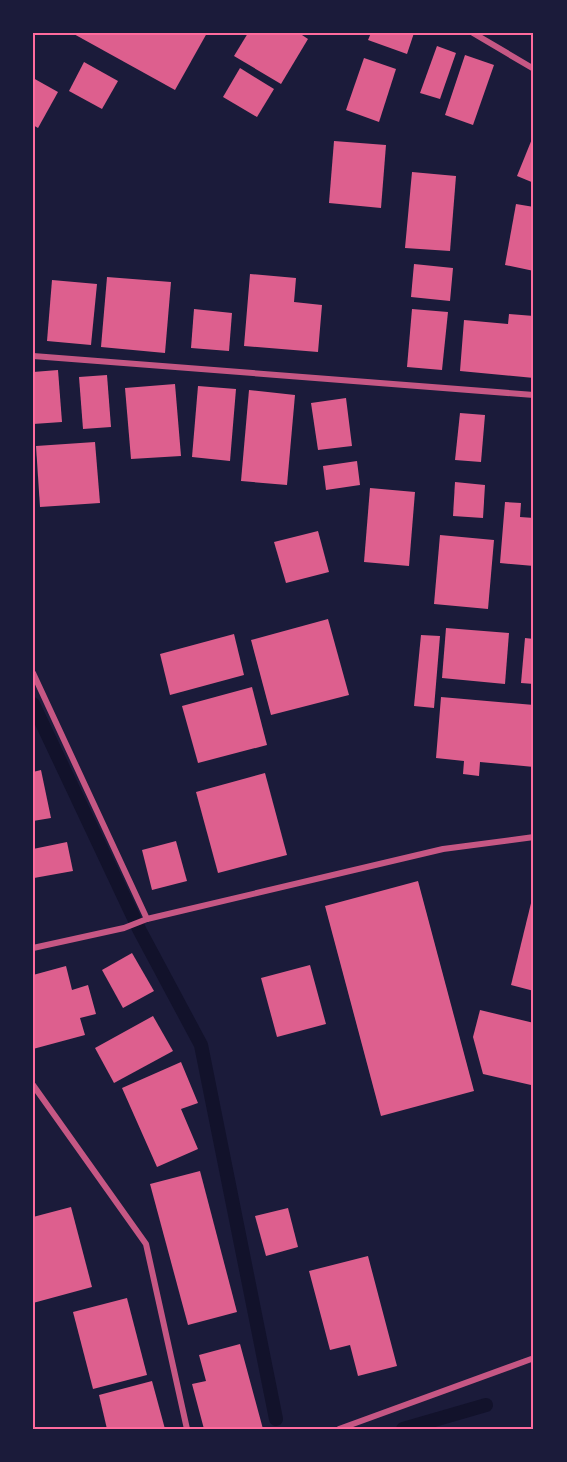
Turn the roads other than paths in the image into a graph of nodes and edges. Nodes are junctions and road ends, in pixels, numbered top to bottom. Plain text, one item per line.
1 (473, 33) edge
2 (534, 69) edge
3 (33, 356) edge
4 (534, 395) edge
5 (33, 673) edge
6 (534, 837) edge
7 (147, 919) junction
8 (33, 948) edge
9 (33, 1085) edge
10 (534, 1358) edge
11 (187, 1429) edge
12 (339, 1429) edge

1 - 2 street
3 - 4 street
5 - 7 street
6 - 7 street
7 - 8 street
9 - 11 street
10 - 12 street

